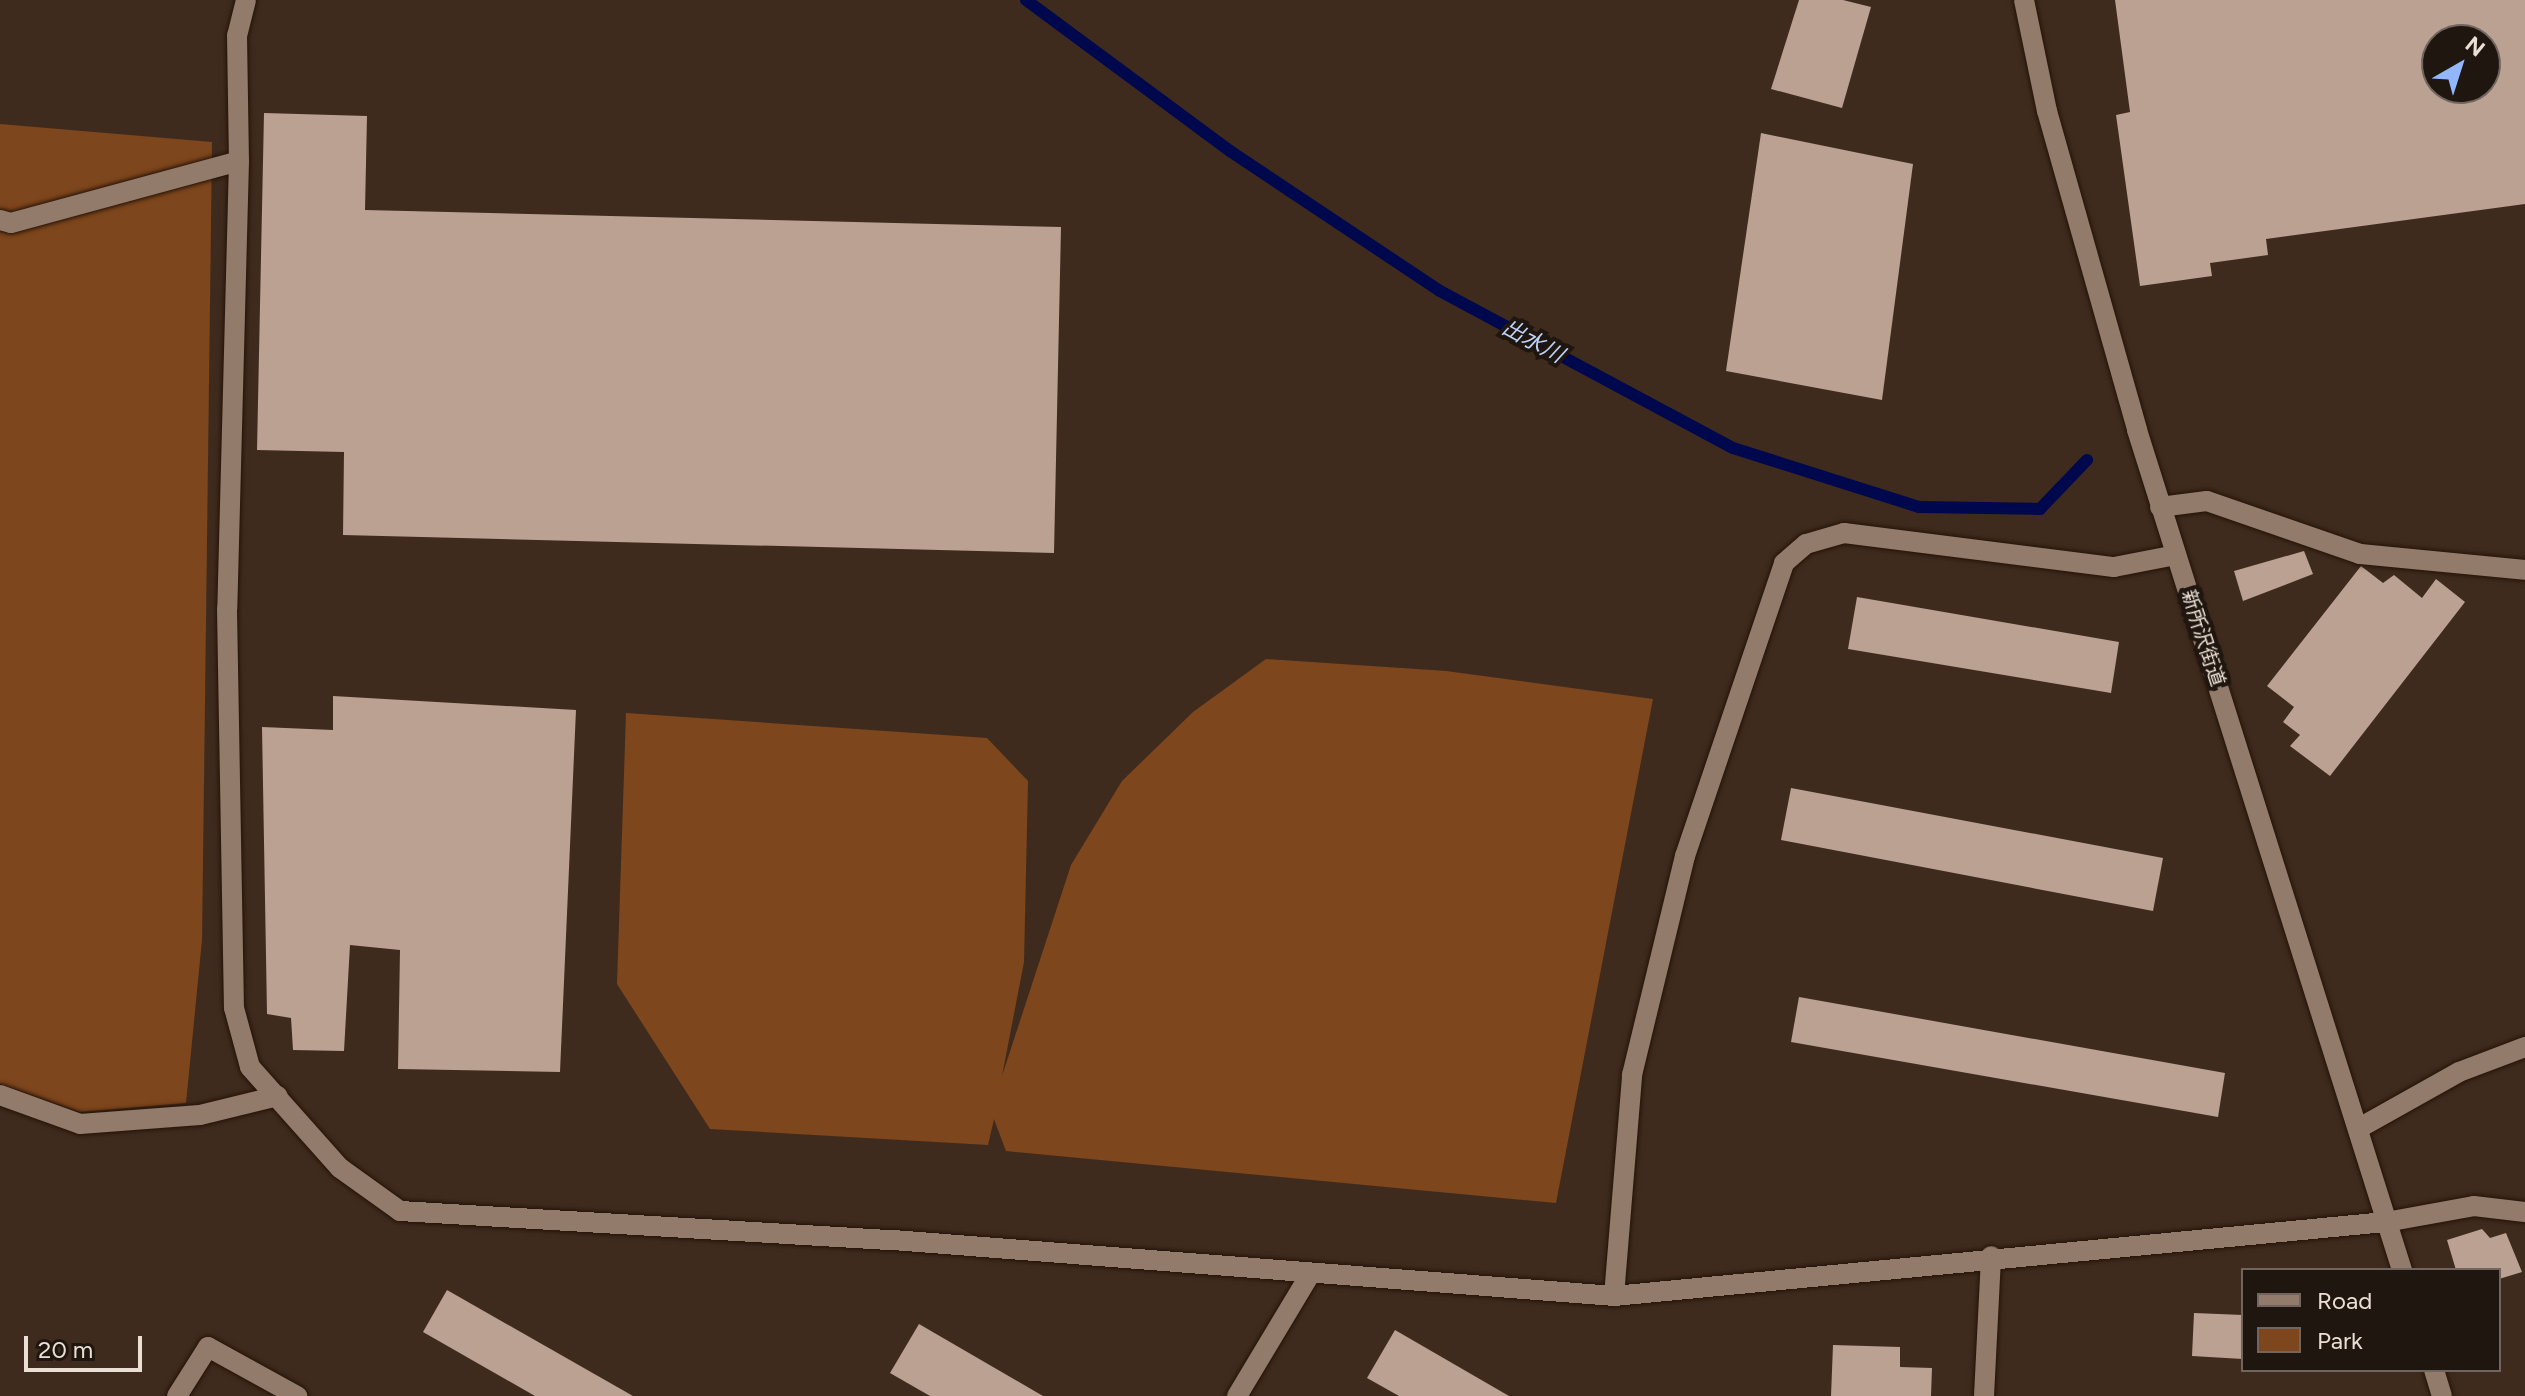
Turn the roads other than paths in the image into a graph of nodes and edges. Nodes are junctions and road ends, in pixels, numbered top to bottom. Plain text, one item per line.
1 (246, 0) edge
2 (2024, 0) edge
3 (239, 161) junction
4 (0, 220) edge
5 (2160, 507) junction
6 (2176, 555) junction
7 (2525, 570) edge
8 (2525, 1047) edge
9 (0, 1095) edge
10 (278, 1096) junction
11 (2361, 1127) junction
12 (2525, 1212) edge
13 (2386, 1222) junction
14 (1991, 1256) junction
15 (2401, 1268) edge
16 (1309, 1276) junction
17 (1614, 1296) junction
18 (2435, 1372) edge
19 (177, 1396) edge
20 (297, 1396) edge
21 (1237, 1396) edge
22 (1984, 1396) edge
23 (2442, 1396) edge

1 - 3 street
2 - 5 street, 新所沢街道
3 - 4 street
3 - 10 street
5 - 6 street, 新所沢街道
5 - 7 street
6 - 11 street, 新所沢街道
6 - 17 street
8 - 11 street
9 - 10 street
10 - 16 street
11 - 13 street, 新所沢街道
12 - 13 street
13 - 14 street
13 - 15 street, 新所沢街道
14 - 17 street
14 - 22 street
16 - 17 street
16 - 21 street
18 - 23 street
19 - 20 street

